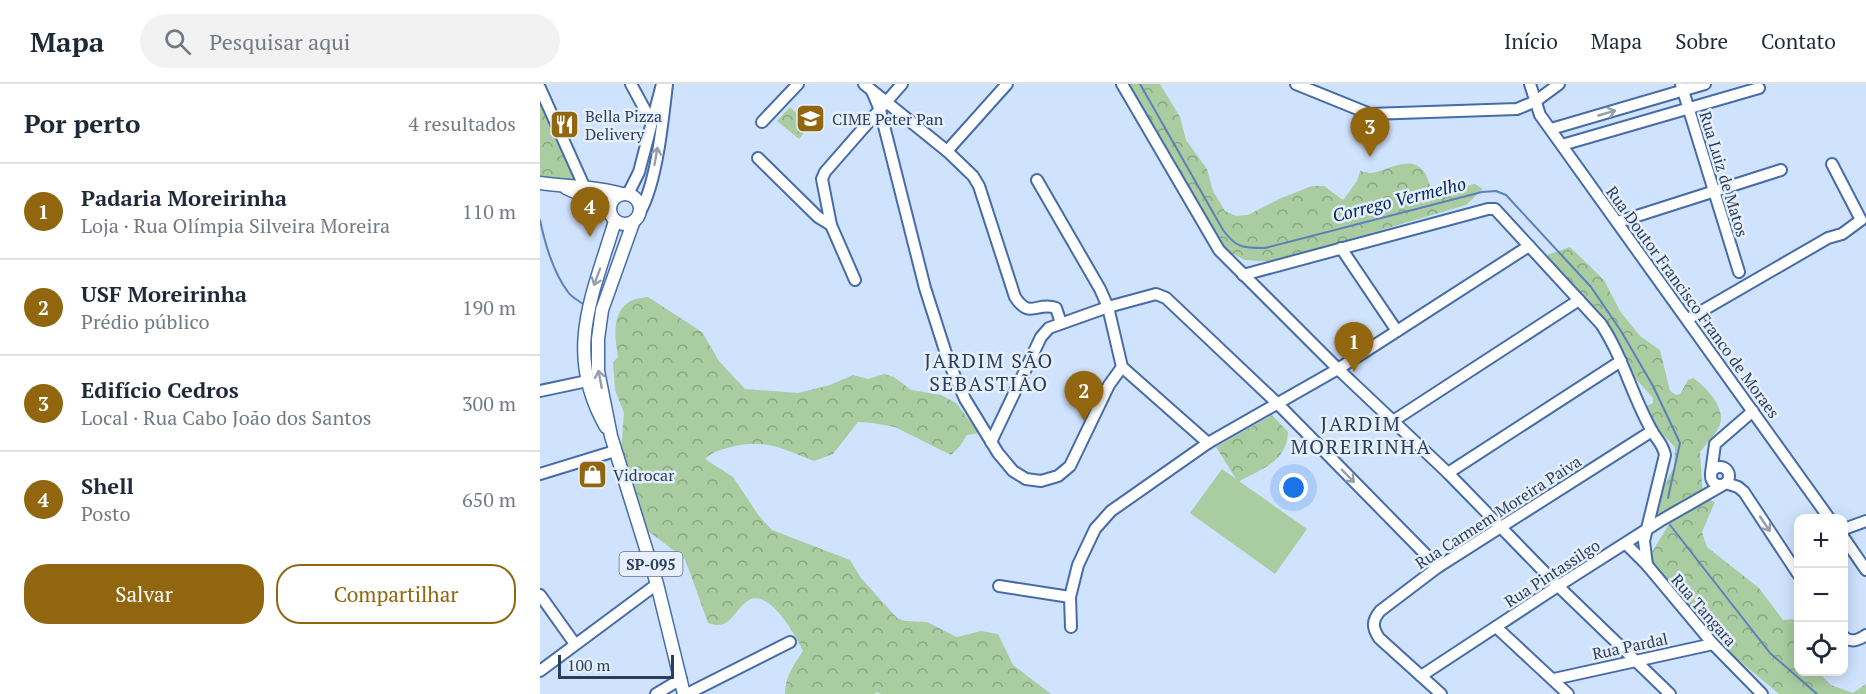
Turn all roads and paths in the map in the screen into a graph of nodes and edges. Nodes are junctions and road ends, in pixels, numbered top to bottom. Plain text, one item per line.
1 (631, 84) edge
2 (651, 84) edge
3 (662, 84) edge
4 (667, 84) edge
5 (798, 84) edge
6 (902, 84) edge
7 (1007, 84) edge
8 (1122, 84) edge
9 (1296, 84) edge
10 (1530, 84) edge
11 (1559, 84) edge
12 (1705, 84) edge
13 (1682, 87) edge
14 (540, 88) edge
15 (868, 88) edge
16 (1759, 88) dead end
17 (658, 97) junction
18 (1536, 101) junction
19 (883, 106) junction
20 (1689, 109) junction
21 (664, 111) junction
22 (651, 121) junction
23 (762, 122) dead end
24 (1551, 129) junction
25 (1562, 145) junction
26 (947, 151) junction
27 (758, 158) dead end
28 (1832, 164) dead end
29 (1781, 170) dead end
30 (1037, 180) dead end
31 (540, 183) edge
32 (562, 186) junction
33 (584, 186) junction
34 (1714, 191) junction
35 (625, 194) junction
36 (826, 195) junction
37 (808, 206) junction
38 (610, 208) junction
39 (640, 212) junction
40 (615, 221) junction
41 (1618, 222) junction
42 (633, 223) junction
43 (831, 225) junction
44 (1529, 246) junction
45 (1341, 248) junction
46 (1739, 272) dead end
47 (1243, 274) junction
48 (855, 280) dead end
49 (1580, 300) junction
50 (1108, 307) junction
51 (1688, 319) junction
52 (1061, 323) junction
53 (1397, 331) junction
54 (1621, 362) junction
55 (1122, 367) junction
56 (1338, 369) junction
57 (587, 381) junction
58 (540, 391) edge
59 (1278, 404) junction
60 (1753, 411) junction
61 (979, 422) junction
62 (1393, 422) junction
63 (999, 424) junction
64 (1652, 430) junction
65 (611, 436) junction
66 (991, 442) junction
67 (1208, 443) junction
68 (1713, 448) junction
69 (615, 451) junction
70 (1724, 468) junction
71 (1448, 473) junction
72 (540, 474) edge
73 (1711, 476) junction
74 (1725, 484) junction
75 (1700, 499) junction
76 (1651, 508) junction
77 (1825, 514) edge
78 (1660, 521) junction
79 (1866, 521) edge
80 (1501, 527) junction
81 (1848, 528) edge
82 (1646, 531) junction
83 (1626, 544) junction
84 (1848, 544) edge
85 (1647, 566) junction
86 (1438, 567) junction
87 (1794, 568) edge
88 (1866, 570) edge
89 (657, 584) junction
90 (999, 586) dead end
91 (1558, 586) junction
92 (540, 595) edge
93 (1070, 597) junction
94 (1071, 627) dead end
95 (1496, 627) junction
96 (1866, 635) edge
97 (1848, 640) edge
98 (790, 642) dead end
99 (575, 644) junction
100 (1713, 644) junction
101 (1636, 660) junction
102 (540, 671) edge
103 (1421, 676) junction
104 (1554, 679) junction
105 (681, 680) junction
106 (656, 694) edge
107 (686, 694) edge
108 (1441, 694) edge
109 (1568, 694) edge
110 (1670, 694) edge
111 (1762, 694) edge

1 - 22 street
2 - 17 street
3 - 17 street
4 - 21 street
5 - 23 street
6 - 19 street
7 - 26 street
8 - 47 street
9 - 18 street
10 - 18 street, Rua Doutor Francisco Franco de Moraes
11 - 18 street
12 - 13 street
13 - 20 street, Rua Luiz de Matos
24 -> 13 street
14 - 33 street
15 - 19 street
16 - 20 street
17 - 21 street
17 - 22 street
18 - 24 street, Rua Doutor Francisco Franco de Moraes
19 - 26 street
19 - 36 street
19 - 61 street
20 - 25 street
20 - 34 street, Rua Luiz de Matos
39 -> 21 street
22 - 35 street
24 - 25 street, Rua Doutor Francisco Franco de Moraes
25 - 41 street, Rua Doutor Francisco Franco de Moraes
26 - 52 street
27 - 37 street
28 - 51 street
29 - 34 street
30 - 50 street
31 - 32 main road
32 - 33 main road
32 - 38 main road
33 - 35 main road
34 - 41 street
34 - 46 street, Rua Luiz de Matos
35 - 38 main road
35 - 39 main road
36 - 37 street
36 - 43 street
37 - 43 street
38 - 40 main road
39 - 42 main road, SP-095
40 - 42 main road
40 -> 57 main road, SP-095
41 - 51 street, Rua Doutor Francisco Franco de Moraes
65 -> 42 main road, SP-095
43 - 48 street
44 - 45 street
44 - 49 street
44 - 53 street
45 - 47 street
45 - 53 street
47 - 56 street
49 - 54 street
49 - 62 street
50 - 52 street
50 - 55 street
50 - 59 street
51 - 60 street, Rua Doutor Francisco Franco de Moraes
52 - 63 street
53 - 56 street
54 - 64 street
54 - 71 street
55 - 66 street
55 - 67 street
56 - 59 street
56 - 62 street
57 - 58 street
57 - 65 main road, SP-095
59 - 67 street
59 -> 86 street
60 - 68 street
60 - 77 street, Rua Doutor Francisco Franco de Moraes
61 - 63 street
61 - 66 street
62 - 71 street
63 - 66 street
64 - 76 street
64 - 80 street, Rua Carmem Moreira Paiva
65 - 69 main road, SP-095
67 - 93 street
68 - 70 street
68 - 73 street
69 - 72 street
69 - 89 main road, SP-095
70 - 73 street
70 - 74 street
71 - 80 street
73 - 74 street
73 - 75 street
74 - 75 street, Rua Pintassilgo
74 -> 87 street
75 - 78 street, Rua Pintassilgo
76 - 78 street
76 - 82 street
78 - 82 street, Rua Pintassilgo
79 - 81 street
80 - 86 street, Rua Carmem Moreira Paiva
80 - 91 street
82 - 83 street, Rua Pintassilgo
82 - 85 street
83 - 85 street, Rua Tangara
83 - 91 street, Rua Pintassilgo
84 - 88 street
85 - 100 street, Rua Tangara
86 - 103 street, Rua Carmem Moreira Paiva
89 - 99 street
89 - 105 main road, SP-095
90 - 93 street
91 - 95 street, Rua Pintassilgo
91 - 101 street
92 - 99 street
93 - 94 street
95 - 103 street, Rua Pintassilgo
95 - 104 street
96 - 97 street
98 - 107 street
99 - 102 street
100 - 101 street, Rua Pardal
100 - 111 street, Rua Tangara
101 - 104 street, Rua Pardal
101 - 110 street
103 - 108 street
104 - 109 street
105 - 106 street
105 - 107 main road, SP-095

